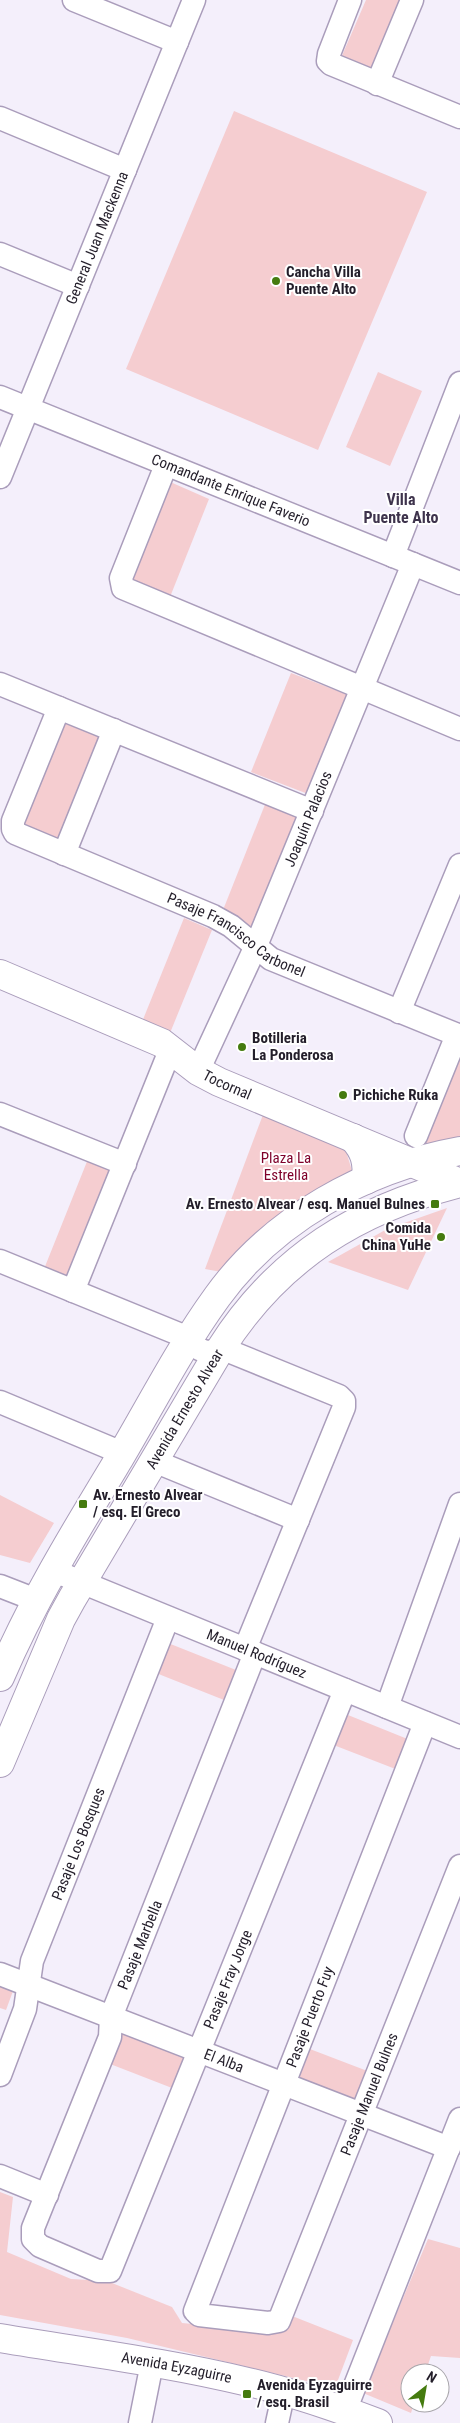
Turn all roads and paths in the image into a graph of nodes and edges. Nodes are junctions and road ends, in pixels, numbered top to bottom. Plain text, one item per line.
1 (74, 0) edge
2 (194, 0) edge
3 (350, 0) edge
4 (412, 0) edge
5 (177, 42) junction
6 (377, 84) junction
7 (460, 117) edge
8 (0, 118) edge
9 (125, 170) junction
10 (0, 254) edge
11 (78, 286) junction
12 (460, 384) edge
13 (0, 397) edge
14 (28, 408) junction
15 (166, 465) junction
16 (0, 477) edge
17 (403, 560) junction
18 (460, 583) edge
19 (0, 684) edge
20 (363, 688) junction
21 (59, 708) junction
22 (460, 729) edge
23 (114, 730) junction
24 (312, 811) junction
25 (64, 854) junction
26 (460, 865) edge
27 (455, 893) edge
28 (255, 948) junction
29 (2, 979) edge
30 (399, 1012) junction
31 (458, 1036) edge
32 (171, 1048) junction
33 (198, 1071) junction
34 (0, 1114) edge
35 (353, 1138) junction
36 (414, 1149) junction
37 (460, 1150) edge
38 (124, 1164) junction
39 (366, 1180) junction
40 (460, 1183) edge
41 (0, 1261) edge
42 (73, 1291) junction
43 (191, 1338) junction
44 (222, 1348) junction
45 (0, 1402) edge
46 (122, 1453) junction
47 (154, 1461) junction
48 (460, 1504) edge
49 (298, 1520) junction
50 (52, 1570) junction
51 (82, 1582) junction
52 (0, 1586) edge
53 (36, 1600) junction
54 (168, 1618) junction
55 (250, 1651) junction
56 (0, 1677) edge
57 (345, 1690) junction
58 (387, 1707) junction
59 (425, 1723) junction
60 (460, 1737) edge
61 (0, 1763) edge
62 (460, 1866) edge
63 (0, 1974) edge
64 (29, 1985) junction
65 (111, 2017) junction
66 (199, 2051) junction
67 (0, 2074) edge
68 (284, 2084) junction
69 (361, 2114) junction
70 (460, 2119) edge
71 (449, 2148) junction
72 (0, 2176) edge
73 (46, 2195) junction
74 (33, 2239) joint
75 (279, 2321) joint
76 (0, 2338) edge
77 (152, 2363) junction
78 (284, 2391) junction
79 (345, 2411) junction
80 (140, 2423) edge
81 (278, 2423) edge
82 (378, 2423) edge

1 - 5 street
2 - 5 street, General Juan Mackenna
3 - 6 street
4 - 6 street
5 - 9 street, General Juan Mackenna
6 - 7 street
8 - 9 street
9 - 11 street, General Juan Mackenna
10 - 11 street
11 - 14 street, General Juan Mackenna
12 - 17 street, Joaquín Palacios
13 - 14 street, Comandante Enrique Faverio
14 - 15 street, Comandante Enrique Faverio
14 - 16 street, General Juan Mackenna
15 - 17 street, Comandante Enrique Faverio
15 - 20 street
17 - 18 street, Comandante Enrique Faverio
17 - 20 street, Joaquín Palacios
19 - 21 street
20 - 22 street
20 - 24 street, Joaquín Palacios
21 - 23 street
21 - 25 street, Pasaje Francisco Carbonel
23 - 24 street
23 - 25 street
24 - 28 street, Joaquín Palacios
25 - 28 street, Pasaje Francisco Carbonel
26 - 27 street
27 - 30 street
28 - 30 street, Pasaje Francisco Carbonel
28 - 33 street, Joaquín Palacios
29 - 32 main road, Tocornal
30 - 31 street, Pasaje Francisco Carbonel
31 - 36 street
32 - 33 main road, Tocornal
32 - 38 street
33 - 35 main road, Tocornal
34 - 38 street
35 - 36 main road, Tocornal
35 - 39 main road
36 - 37 main road, Avenida Ernesto Alvear
36 - 39 main road, Avenida Ernesto Alvear
36 - 40 main road, Tocornal
38 - 42 street
39 - 43 main road, Avenida Ernesto Alvear
40 - 44 main road, Avenida Ernesto Alvear
41 - 42 street
42 - 43 street
43 - 44 street
43 - 46 main road, Avenida Ernesto Alvear
44 - 47 main road, Avenida Ernesto Alvear
44 - 49 street, Pasaje Marbella
45 - 46 street
46 - 50 main road, Avenida Ernesto Alvear
47 - 49 street
47 - 51 main road, Avenida Ernesto Alvear
48 - 58 street
49 - 55 street, Pasaje Marbella
50 - 51 street, Manuel Rodríguez
50 - 53 main road, Avenida Ernesto Alvear
51 - 54 street, Manuel Rodríguez
51 - 61 main road, Avenida Ernesto Alvear
52 - 53 street
53 - 56 main road, Avenida Ernesto Alvear
54 - 55 street, Manuel Rodríguez
54 - 64 street, Pasaje Los Bosques
55 - 57 street, Manuel Rodríguez
55 - 65 street, Pasaje Marbella
57 - 58 street, Manuel Rodríguez
57 - 66 street, Pasaje Fray Jorge
58 - 59 street, Manuel Rodríguez
59 - 60 street, Manuel Rodríguez
59 - 68 street, Pasaje Puerto Fuy
62 - 69 street, Pasaje Manuel Bulnes
63 - 64 street, El Alba
64 - 65 street, El Alba
64 - 67 street, Pasaje Los Bosques
65 - 66 street, El Alba
65 - 73 street, Pasaje Marbella
66 - 68 street, El Alba
66 - 74 street, Pasaje Fray Jorge
68 - 69 street, El Alba
68 - 75 street, Pasaje Puerto Fuy
69 - 71 street, El Alba
69 - 75 street, Pasaje Manuel Bulnes
70 - 71 street
71 - 79 street
72 - 73 street
73 - 74 street, Pasaje Marbella
76 - 77 main road, Avenida Eyzaguirre
77 - 78 main road, Avenida Eyzaguirre
77 - 80 street
78 - 79 main road, Avenida Eyzaguirre
78 - 81 street
79 - 82 main road, Avenida Eyzaguirre

